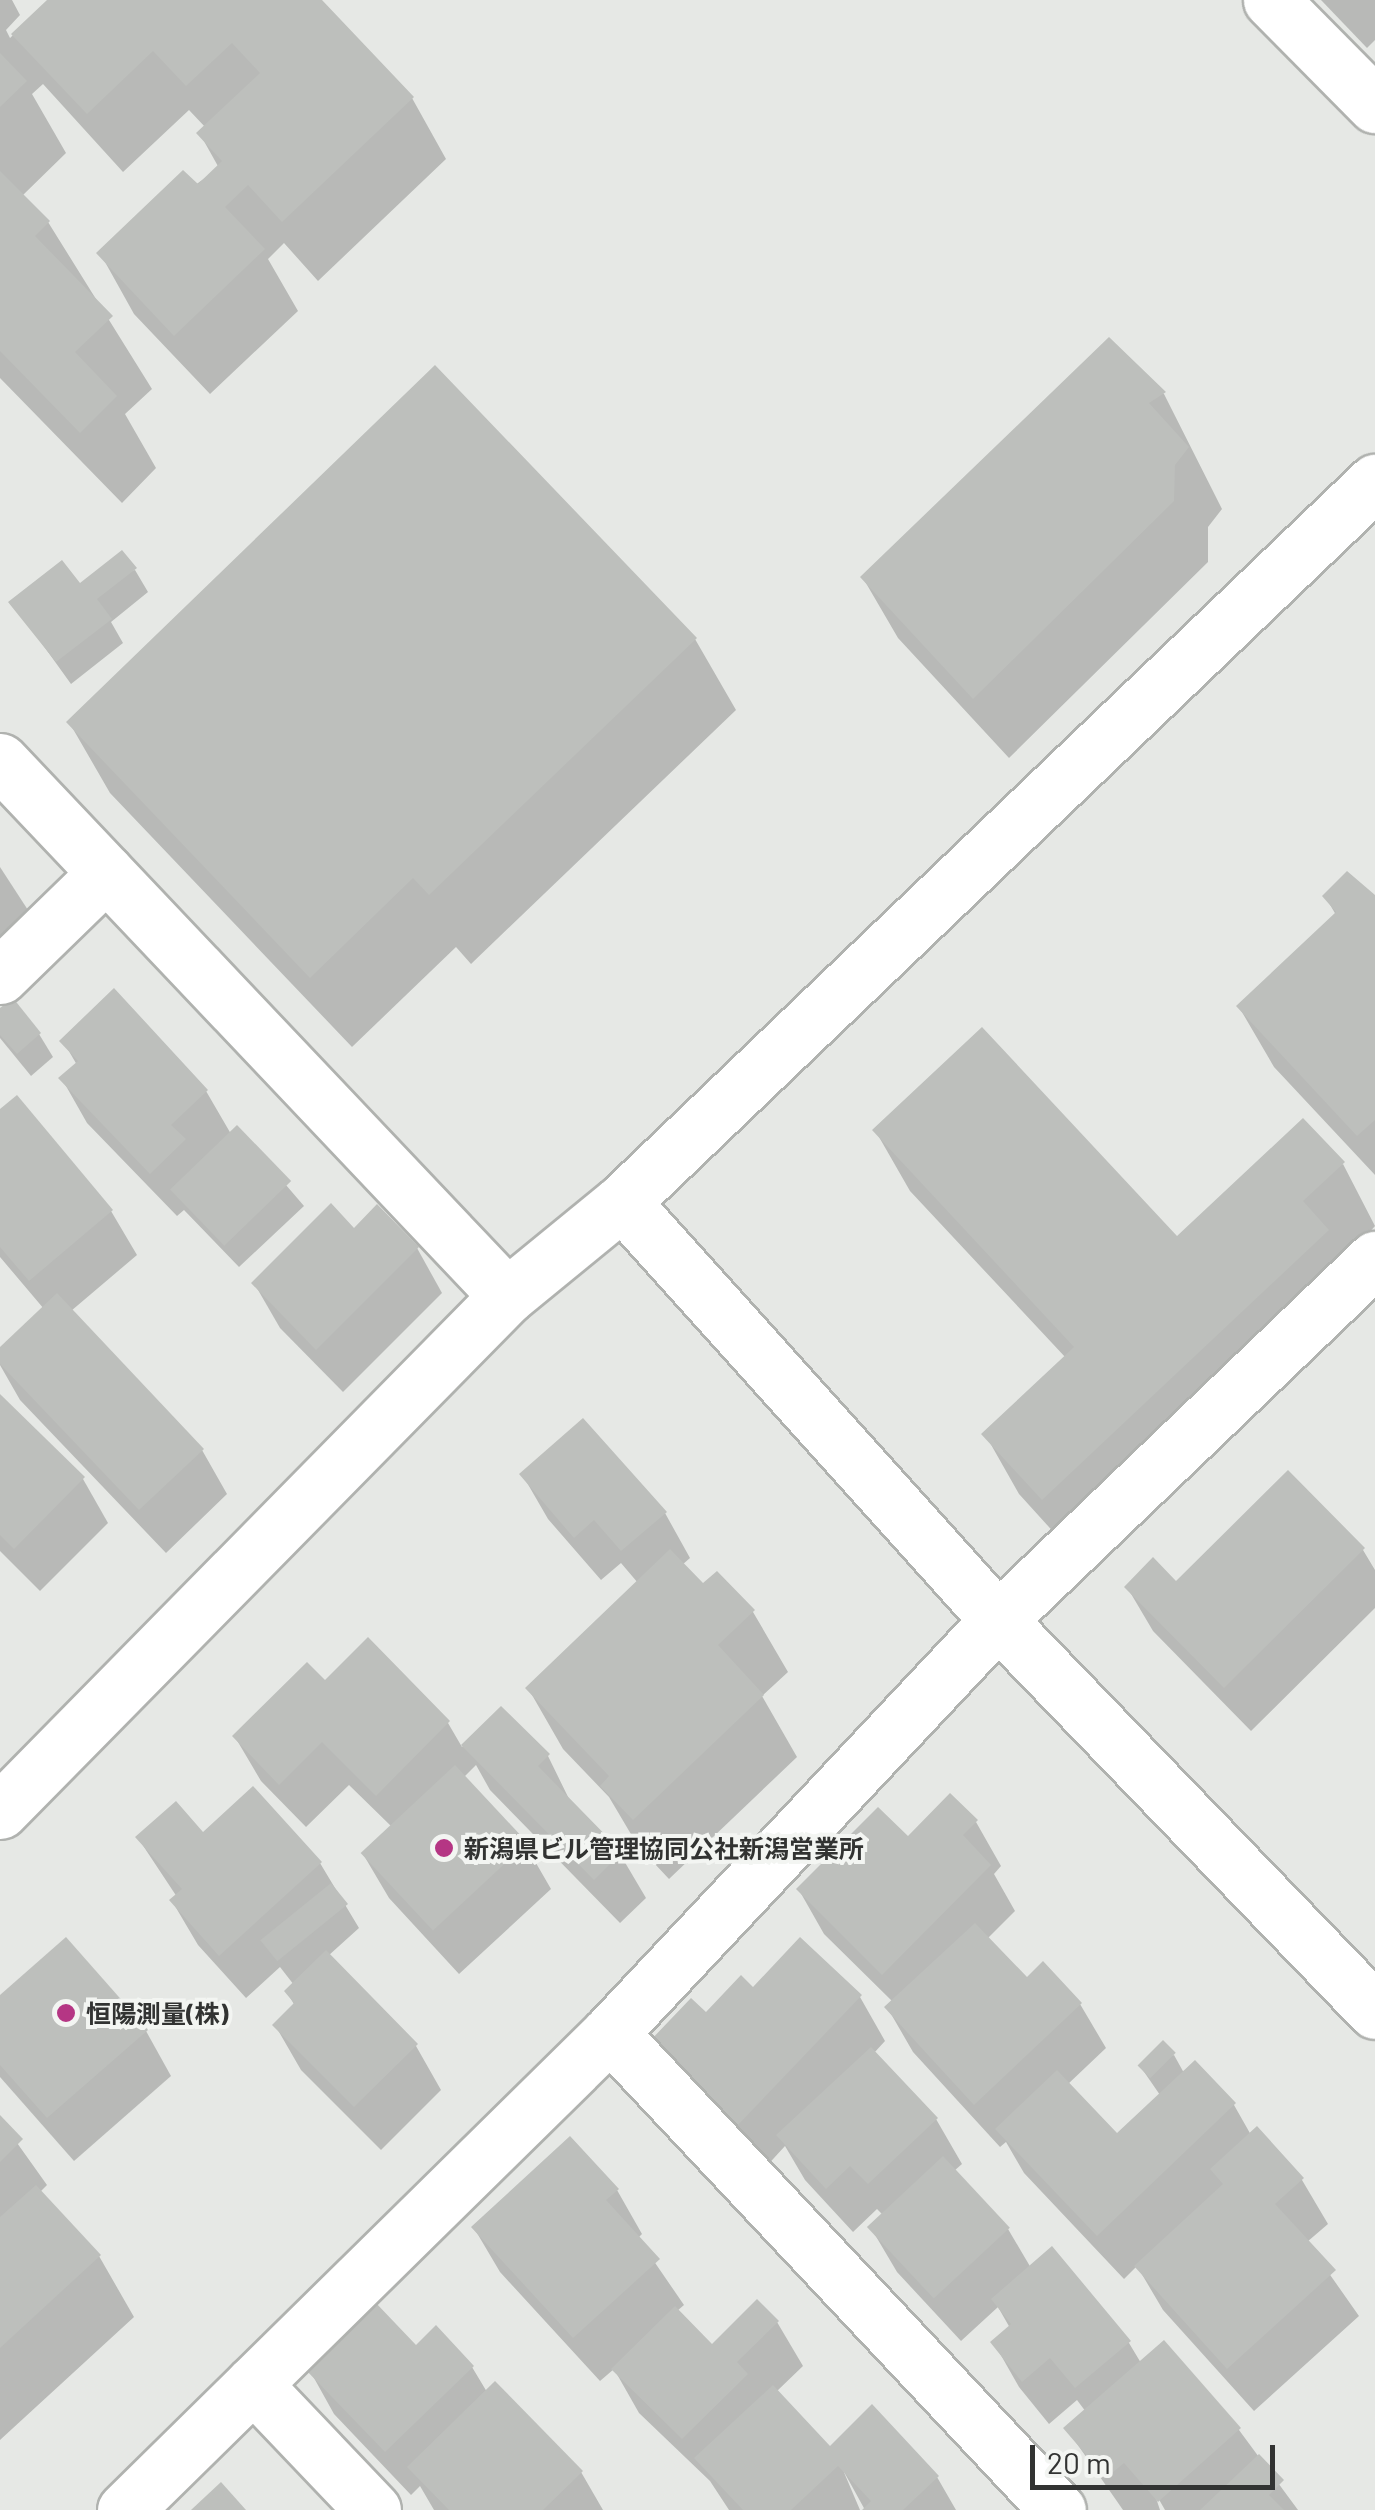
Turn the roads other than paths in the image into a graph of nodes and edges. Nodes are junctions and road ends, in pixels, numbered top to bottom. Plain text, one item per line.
1 (1271, 0) edge
2 (1375, 105) edge
3 (1375, 482) edge
4 (0, 761) edge
5 (106, 873) junction
6 (0, 976) edge
7 (622, 1202) junction
8 (1375, 1259) edge
9 (508, 1296) junction
10 (998, 1620) junction
11 (2, 1804) edge
12 (1375, 2011) edge
13 (610, 2033) junction
14 (253, 2384) junction
15 (125, 2510) edge
16 (373, 2510) edge
17 (1058, 2510) edge

1 - 2 street
3 - 7 street
4 - 5 street
5 - 6 street
5 - 9 street
7 - 9 street
7 - 10 street
8 - 10 street
9 - 11 street
10 - 12 street
10 - 13 street
13 - 14 street
13 - 17 street
14 - 15 street
14 - 16 street

